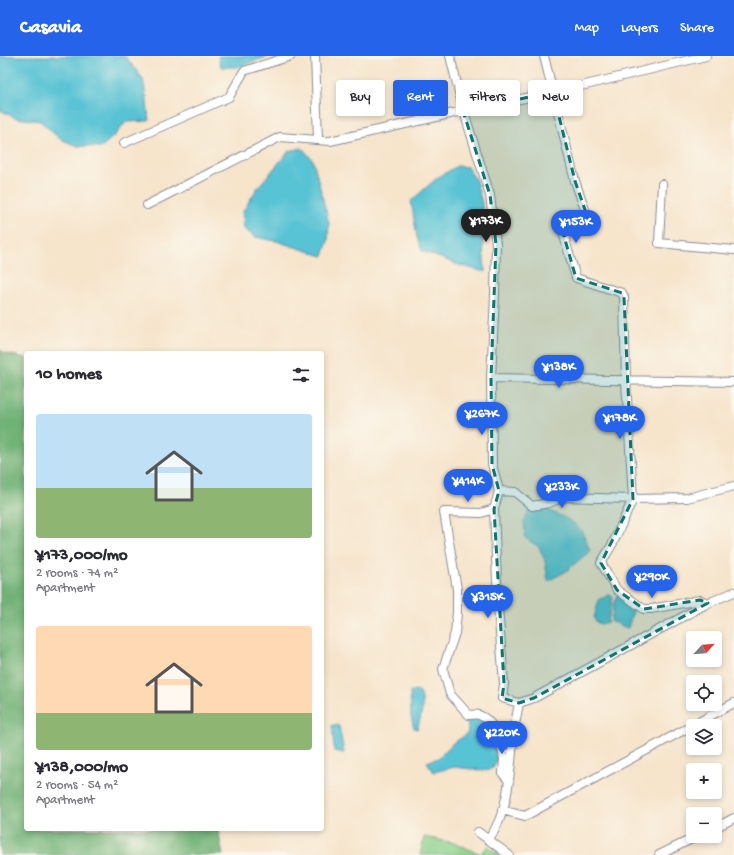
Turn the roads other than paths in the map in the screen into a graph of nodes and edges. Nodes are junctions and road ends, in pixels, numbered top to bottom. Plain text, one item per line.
1 (291, 56) edge
2 (315, 56) edge
3 (450, 56) edge
4 (544, 56) edge
5 (706, 56) edge
6 (549, 80) edge
7 (456, 81) edge
8 (583, 85) edge
9 (456, 113) edge
10 (465, 116) edge
11 (558, 116) edge
12 (318, 139) junction
13 (124, 143) dead end
14 (662, 184) dead end
15 (147, 205) dead end
16 (734, 250) edge
17 (491, 378) junction
18 (626, 381) junction
19 (734, 382) edge
20 (734, 486) edge
21 (499, 490) junction
22 (633, 499) junction
23 (494, 509) junction
24 (734, 592) edge
25 (708, 603) junction
26 (519, 703) junction
27 (734, 704) edge
28 (509, 781) junction
29 (502, 810) junction
30 (734, 818) edge
31 (722, 824) edge
32 (478, 832) dead end
33 (489, 839) junction
34 (686, 842) edge
35 (509, 855) edge
36 (658, 855) edge

1 - 13 street
2 - 12 street
3 - 7 street
4 - 6 street
5 - 8 street
9 - 12 street
10 - 17 street
11 - 18 street
12 - 15 street
14 - 16 street
17 - 18 street
17 - 21 street
18 - 19 street
18 - 22 street
20 - 22 street
21 - 22 street
21 - 23 street
22 - 25 street
23 - 26 street
23 - 28 street
24 - 25 street
25 - 26 street
26 - 28 street
27 - 29 street
28 - 29 street
29 - 33 street
30 - 31 street
32 - 33 street
33 - 35 street
34 - 36 street

